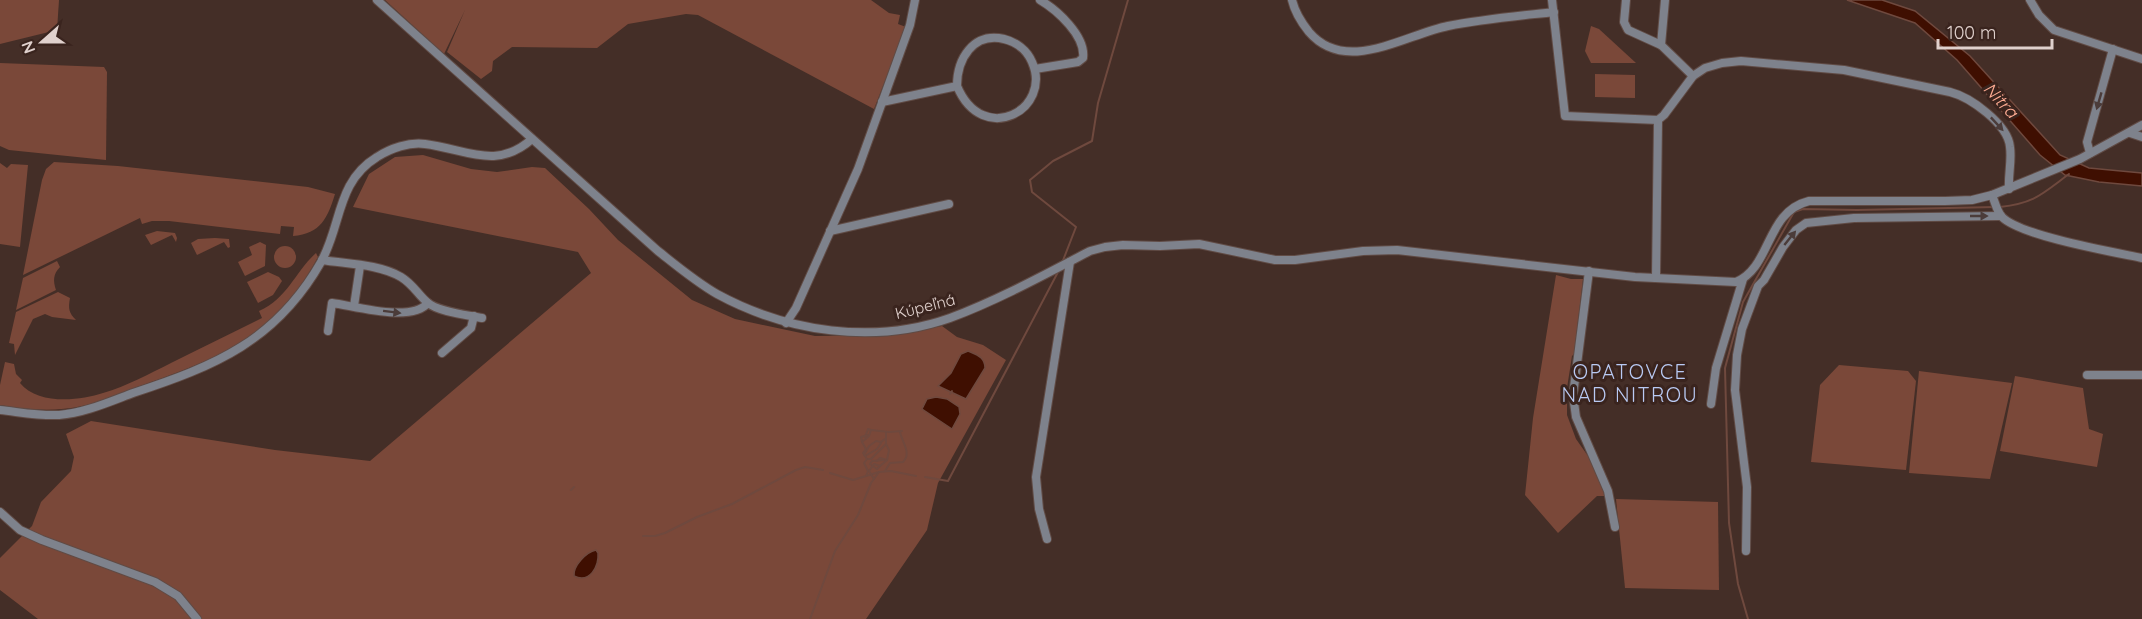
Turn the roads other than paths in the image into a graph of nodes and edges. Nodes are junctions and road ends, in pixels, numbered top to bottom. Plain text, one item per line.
1 (377, 0) edge
2 (915, 0) edge
3 (1040, 0) edge
4 (1292, 0) edge
5 (1552, 0) edge
6 (1626, 0) edge
7 (1665, 0) edge
8 (2030, 0) edge
9 (1554, 12) junction
10 (1661, 45) junction
11 (2113, 49) junction
12 (2142, 58) edge
13 (1035, 69) junction
14 (1693, 76) junction
15 (957, 86) junction
16 (882, 102) junction
17 (1658, 120) junction
18 (2142, 125) edge
19 (2130, 133) junction
20 (2142, 137) edge
21 (532, 139) junction
22 (2090, 153) junction
23 (2009, 189) junction
24 (1993, 198) junction
25 (949, 204) dead end
26 (2000, 214) junction
27 (830, 231) junction
28 (2142, 258) edge
29 (322, 260) junction
30 (1070, 262) junction
31 (360, 266) junction
32 (1589, 272) junction
33 (1656, 278) junction
34 (1751, 282) junction
35 (428, 303) junction
36 (354, 306) junction
37 (786, 323) junction
38 (328, 331) dead end
39 (442, 353) dead end
40 (2087, 375) dead end
41 (2142, 375) edge
42 (1711, 404) dead end
43 (0, 410) edge
44 (0, 512) edge
45 (1615, 527) dead end
46 (1047, 539) dead end
47 (1746, 551) dead end
48 (197, 619) edge

1 - 21 street, Kúpeľná
2 - 16 street
3 - 13 street
4 - 9 street
5 - 9 street
6 - 10 street
7 - 10 street
8 - 11 street
9 - 17 street
10 - 14 street
11 - 12 street
11 -> 22 street
13 - 15 street
13 - 15 street
14 - 17 street
14 -> 23 street
15 - 16 street
16 - 27 street
17 - 33 street
18 - 19 street
19 - 20 street
19 - 22 street
21 - 29 street
21 - 37 street, Kúpeľná
22 - 23 street
23 - 24 street
24 - 26 street
24 - 34 street
25 - 27 street
26 - 28 street
34 -> 26 street
27 - 37 street
29 - 31 street
29 - 43 street
30 - 32 street, Kúpeľná
30 - 37 street, Kúpeľná
30 - 46 street
31 - 35 street
31 - 36 street
32 - 33 street, Kúpeľná
32 - 45 street
33 - 34 street, Kúpeľná
34 - 42 street
34 - 47 street
36 -> 35 street
35 - 39 street
36 - 38 street
40 - 41 street
44 - 48 street

